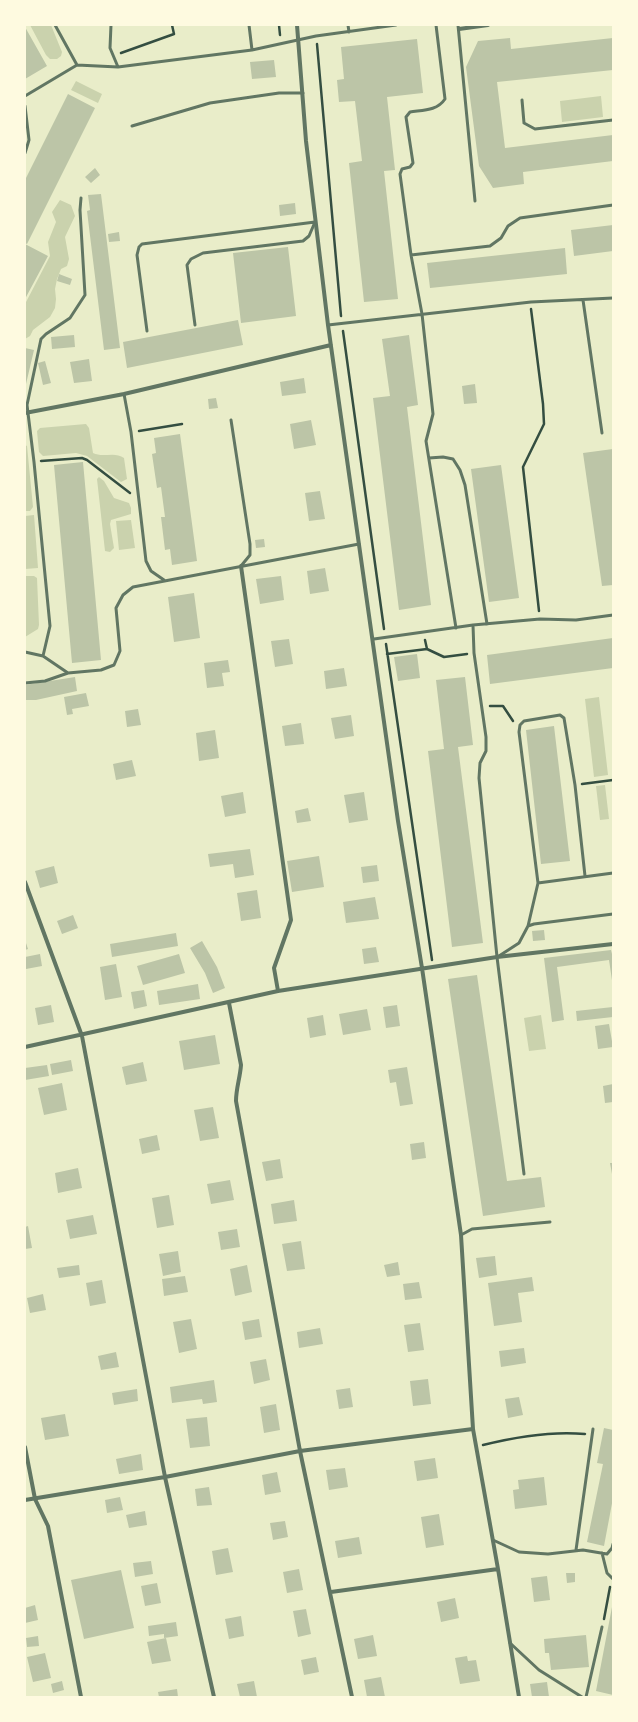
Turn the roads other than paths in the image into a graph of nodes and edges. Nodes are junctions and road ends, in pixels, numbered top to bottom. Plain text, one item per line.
1 (56, 25) edge
2 (111, 25) edge
3 (249, 25) edge
4 (297, 25) edge
5 (348, 25) edge
6 (396, 25) edge
7 (436, 25) edge
8 (488, 25) edge
9 (458, 27) edge
10 (349, 32) junction
11 (298, 40) junction
12 (252, 50) junction
13 (77, 65) junction
14 (118, 67) junction
15 (303, 93) junction
16 (25, 96) edge
17 (522, 100) dead end
18 (25, 106) edge
19 (613, 120) edge
20 (132, 126) dead end
21 (25, 154) edge
22 (81, 198) dead end
23 (475, 201) dead end
24 (613, 205) edge
25 (315, 222) junction
26 (411, 255) junction
27 (613, 298) edge
28 (583, 300) junction
29 (422, 314) junction
30 (195, 325) dead end
31 (328, 325) junction
32 (147, 331) dead end
33 (331, 345) junction
34 (124, 394) junction
35 (27, 413) edge
36 (231, 420) dead end
37 (602, 433) dead end
38 (429, 458) junction
39 (359, 544) junction
40 (241, 566) junction
41 (164, 580) junction
42 (613, 615) edge
43 (486, 624) junction
44 (473, 625) junction
45 (456, 628) junction
46 (374, 639) junction
47 (25, 652) edge
48 (43, 656) junction
49 (68, 673) junction
50 (25, 683) edge
51 (613, 873) edge
52 (585, 876) junction
53 (25, 882) edge
54 (538, 884) junction
55 (613, 914) edge
56 (528, 926) junction
57 (613, 944) edge
58 (497, 957) junction
59 (422, 968) junction
60 (278, 991) junction
61 (229, 1003) junction
62 (82, 1036) junction
63 (25, 1047) edge
64 (524, 1174) dead end
65 (550, 1222) dead end
66 (460, 1235) junction
67 (473, 1429) junction
68 (593, 1429) dead end
69 (25, 1447) edge
70 (300, 1451) junction
71 (165, 1477) junction
72 (35, 1499) junction
73 (25, 1500) edge
74 (493, 1540) junction
75 (613, 1544) edge
76 (576, 1550) junction
77 (602, 1553) junction
78 (498, 1569) junction
79 (612, 1579) edge
80 (331, 1592) junction
81 (602, 1627) road end
82 (510, 1643) junction
83 (81, 1697) edge
84 (214, 1697) edge
85 (352, 1697) edge
86 (519, 1697) edge
87 (582, 1697) edge
88 (586, 1697) edge

1 - 13 lane
2 - 14 lane
3 - 12 lane
4 - 11 street
5 - 10 lane
6 - 10 lane
7 - 26 lane
8 - 9 street
9 - 23 lane
10 - 11 lane
11 - 12 lane
11 - 15 street
12 - 14 lane
13 - 14 lane
13 - 16 lane
15 - 20 lane
15 - 25 street
17 - 19 lane
18 - 21 lane
22 - 35 lane
24 - 26 lane
25 - 30 lane
25 - 31 street
25 - 32 lane
26 - 29 lane
27 - 28 lane
28 - 29 lane
28 - 37 lane
29 - 31 lane
29 - 38 lane
31 - 33 street
33 - 34 street
33 - 39 street
34 - 35 street
34 - 41 lane
35 - 48 lane
36 - 40 lane
38 - 43 lane
38 - 45 lane
39 - 40 lane
39 - 46 street
40 - 41 lane
40 - 60 street
41 - 49 lane
42 - 43 lane
43 - 44 lane
44 - 45 lane
44 - 58 lane
45 - 46 lane
46 - 59 street
47 - 48 lane
48 - 49 lane
49 - 50 lane
51 - 52 lane
52 - 54 lane
52 - 54 lane
53 - 62 street
54 - 56 lane
55 - 56 lane
56 - 58 lane
57 - 58 street
58 - 59 street
58 - 64 lane
59 - 60 street
59 - 66 street
60 - 61 street
61 - 62 street
61 - 70 street
62 - 63 street
62 - 71 street
65 - 66 lane
66 - 67 street
67 - 70 street
67 - 74 street
68 - 76 lane
69 - 72 street
70 - 71 street
70 - 80 street
71 - 72 street
71 - 84 street
72 - 73 street
72 - 83 street
74 - 76 lane
74 - 78 street
75 - 77 lane
76 - 77 lane
77 - 79 lane
78 - 80 street
78 - 82 street
80 - 85 street
81 - 88 lane
82 - 86 street
82 - 87 lane

